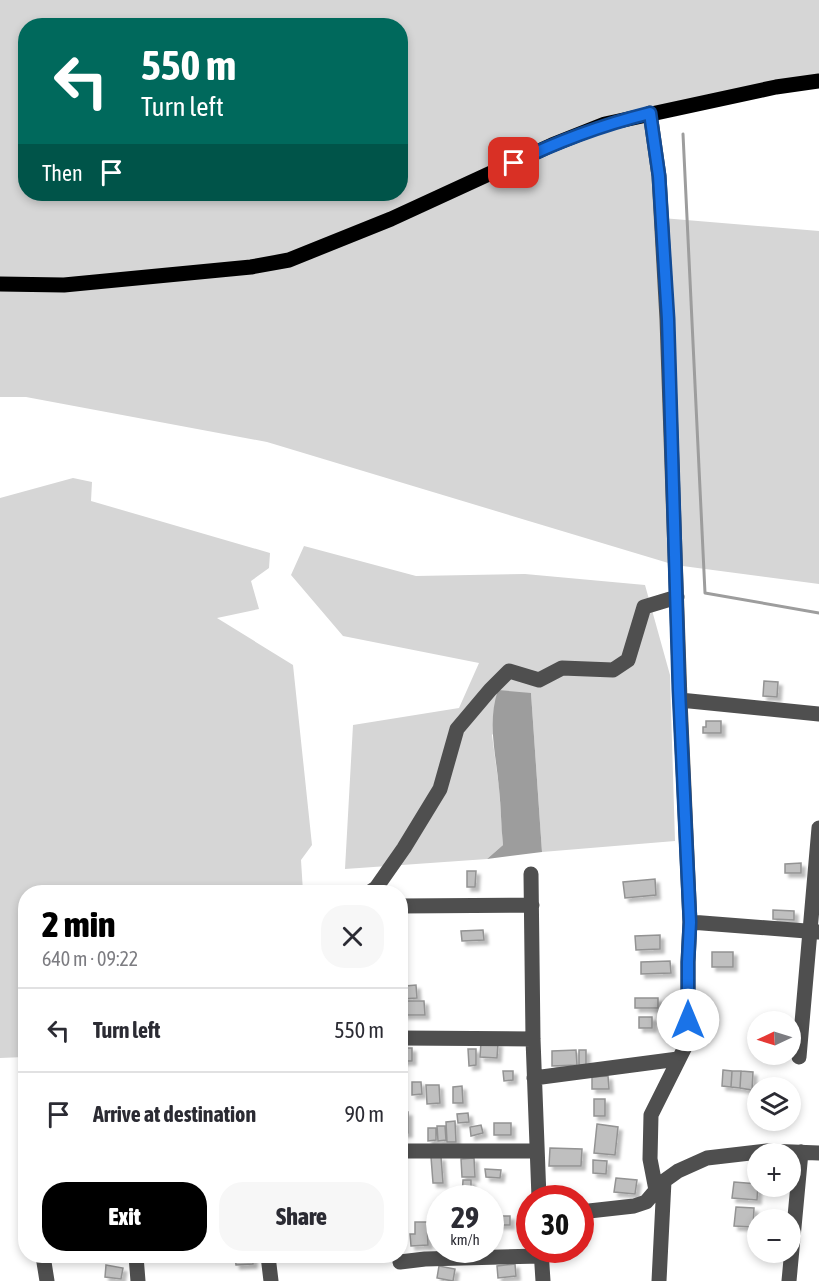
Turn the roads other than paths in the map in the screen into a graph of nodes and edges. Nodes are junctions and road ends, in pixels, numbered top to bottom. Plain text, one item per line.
1 (819, 81) edge
2 (650, 113) junction
3 (0, 284) edge
4 (677, 597) junction
5 (680, 700) junction
6 (819, 714) edge
7 (819, 828) edge
8 (531, 874) dead end
9 (378, 885) edge
10 (532, 904) junction
11 (408, 906) edge
12 (690, 922) junction
13 (814, 931) edge
14 (408, 1038) edge
15 (533, 1039) junction
16 (801, 1039) edge
17 (678, 1059) junction
18 (534, 1078) junction
19 (408, 1151) edge
20 (537, 1151) junction
21 (801, 1152) edge
22 (747, 1153) edge
23 (819, 1153) edge
24 (538, 1185) edge
25 (660, 1185) junction
26 (797, 1197) edge
27 (594, 1210) edge
28 (516, 1254) edge
29 (408, 1261) edge
30 (44, 1263) edge
31 (137, 1263) edge
32 (269, 1263) edge
33 (542, 1263) edge
34 (48, 1281) edge
35 (138, 1281) edge
36 (272, 1281) edge
37 (543, 1281) edge
38 (659, 1281) edge
39 (789, 1281) edge

1 - 2 main road
2 - 3 main road
2 - 4 street
4 - 5 street
4 - 9 street
5 - 6 street
5 - 12 street
7 - 13 street
8 - 10 street
10 - 11 street
10 - 15 street
12 - 13 street
12 - 17 street
13 - 16 street
14 - 15 street
15 - 18 street
17 - 18 street
17 - 25 street
18 - 20 street
19 - 20 street
20 - 24 street
21 - 23 street
22 - 25 street
25 - 27 street
25 - 38 street
26 - 39 street
28 - 29 street
30 - 34 street
31 - 35 street
32 - 36 street
33 - 37 street

